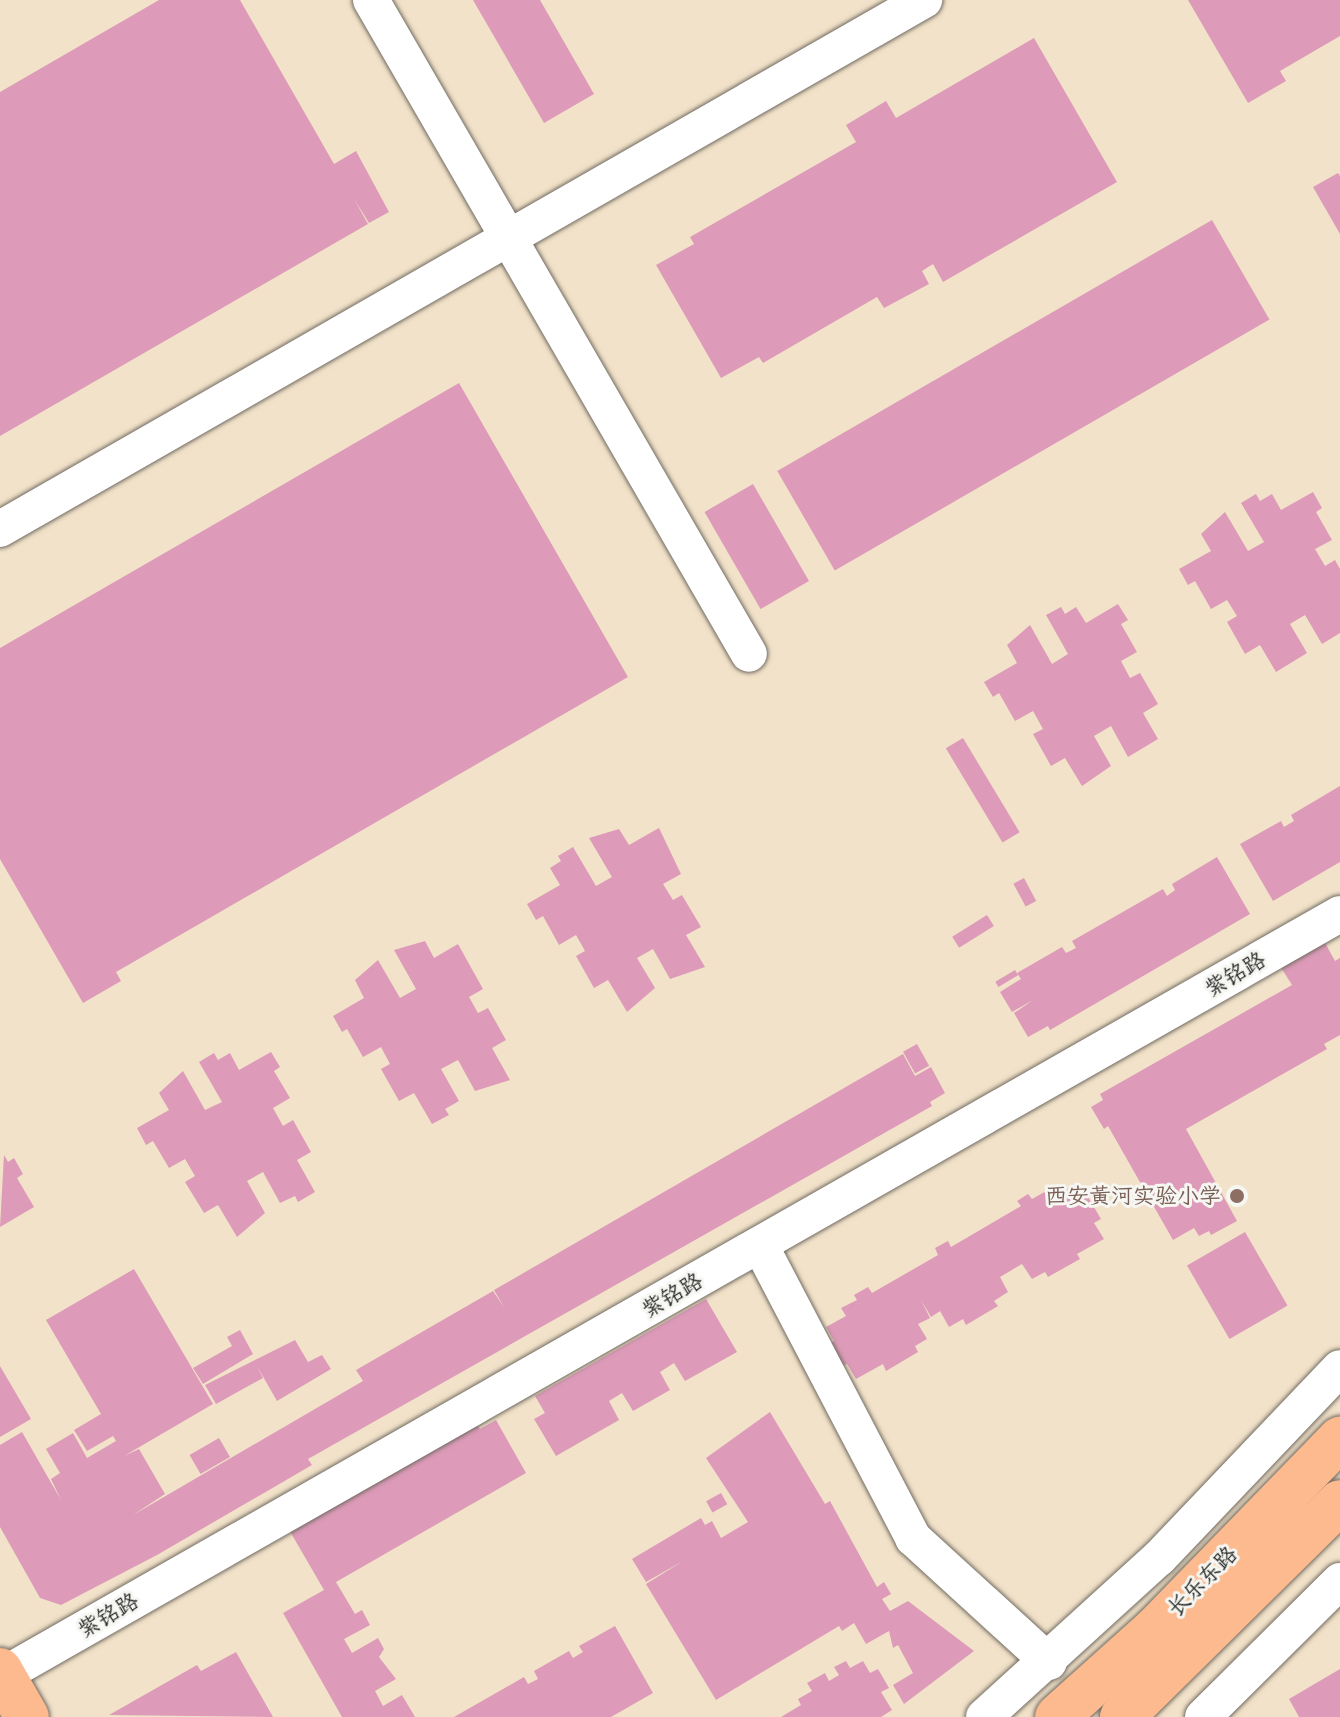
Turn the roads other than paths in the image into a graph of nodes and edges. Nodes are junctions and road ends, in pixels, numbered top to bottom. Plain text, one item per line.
1 (371, 0) edge
2 (924, 0) edge
3 (509, 240) junction
4 (0, 529) edge
5 (749, 654) dead end
6 (1340, 914) edge
7 (760, 1245) junction
8 (1340, 1368) edge
9 (1340, 1439) edge
10 (1340, 1502) edge
11 (1340, 1581) edge
12 (1049, 1662) junction
13 (1, 1672) edge
14 (27, 1717) edge
15 (984, 1717) edge
16 (1057, 1717) edge
17 (1122, 1717) edge
18 (1203, 1717) edge

1 - 3 street
2 - 3 street
3 - 4 street
3 - 5 street
6 - 7 street, 紫铭路
7 - 12 street
7 - 13 street, 紫铭路
8 - 12 street
9 - 16 main road, 长乐东路
10 - 17 main road, 长乐东路
11 - 18 street
12 - 15 street
13 - 14 main road

